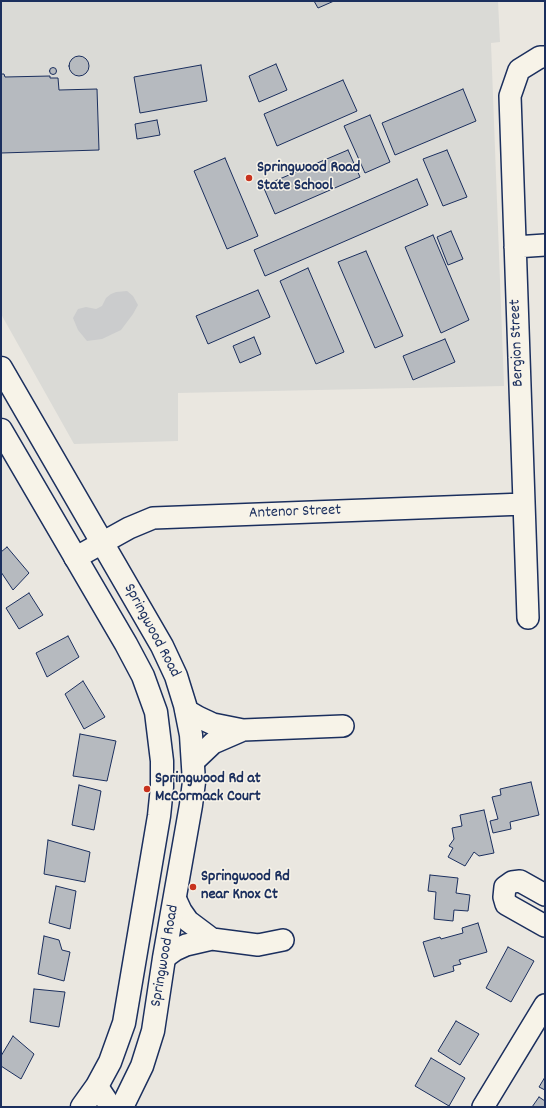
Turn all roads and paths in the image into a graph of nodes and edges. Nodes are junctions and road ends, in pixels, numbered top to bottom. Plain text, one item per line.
1 (545, 57) edge
2 (545, 246) edge
3 (515, 247) junction
4 (1, 368) edge
5 (1, 430) edge
6 (524, 504) junction
7 (103, 543) junction
8 (75, 558) junction
9 (528, 618) dead end
10 (186, 710) junction
11 (343, 726) dead end
12 (243, 730) junction
13 (194, 762) junction
14 (545, 895) edge
15 (176, 898) junction
16 (545, 926) edge
17 (212, 939) junction
18 (283, 940) dead end
19 (164, 958) junction
20 (544, 1010) edge
21 (97, 1086) junction
22 (82, 1107) edge
23 (111, 1107) edge
24 (122, 1107) edge
25 (483, 1107) edge

1 - 3 street, Bergion Street
2 - 3 street
3 - 6 street, Bergion Street
4 - 7 main road, Springwood Road
5 - 8 main road, Springwood Road
6 - 7 street, Antenor Street
6 - 9 street, Bergion Street
7 - 8 street, Antenor Street
7 - 10 main road, Springwood Road
8 - 21 main road, Springwood Road
10 - 12 street
10 - 13 main road, Springwood Road
11 - 12 street
12 - 13 street
13 - 15 main road, Springwood Road
14 - 16 street
15 - 17 street
15 - 19 main road, Springwood Road
17 - 18 street
17 - 19 street
19 - 24 main road, Springwood Road
20 - 25 street
21 - 22 main road, Springwood Road
21 - 23 street

